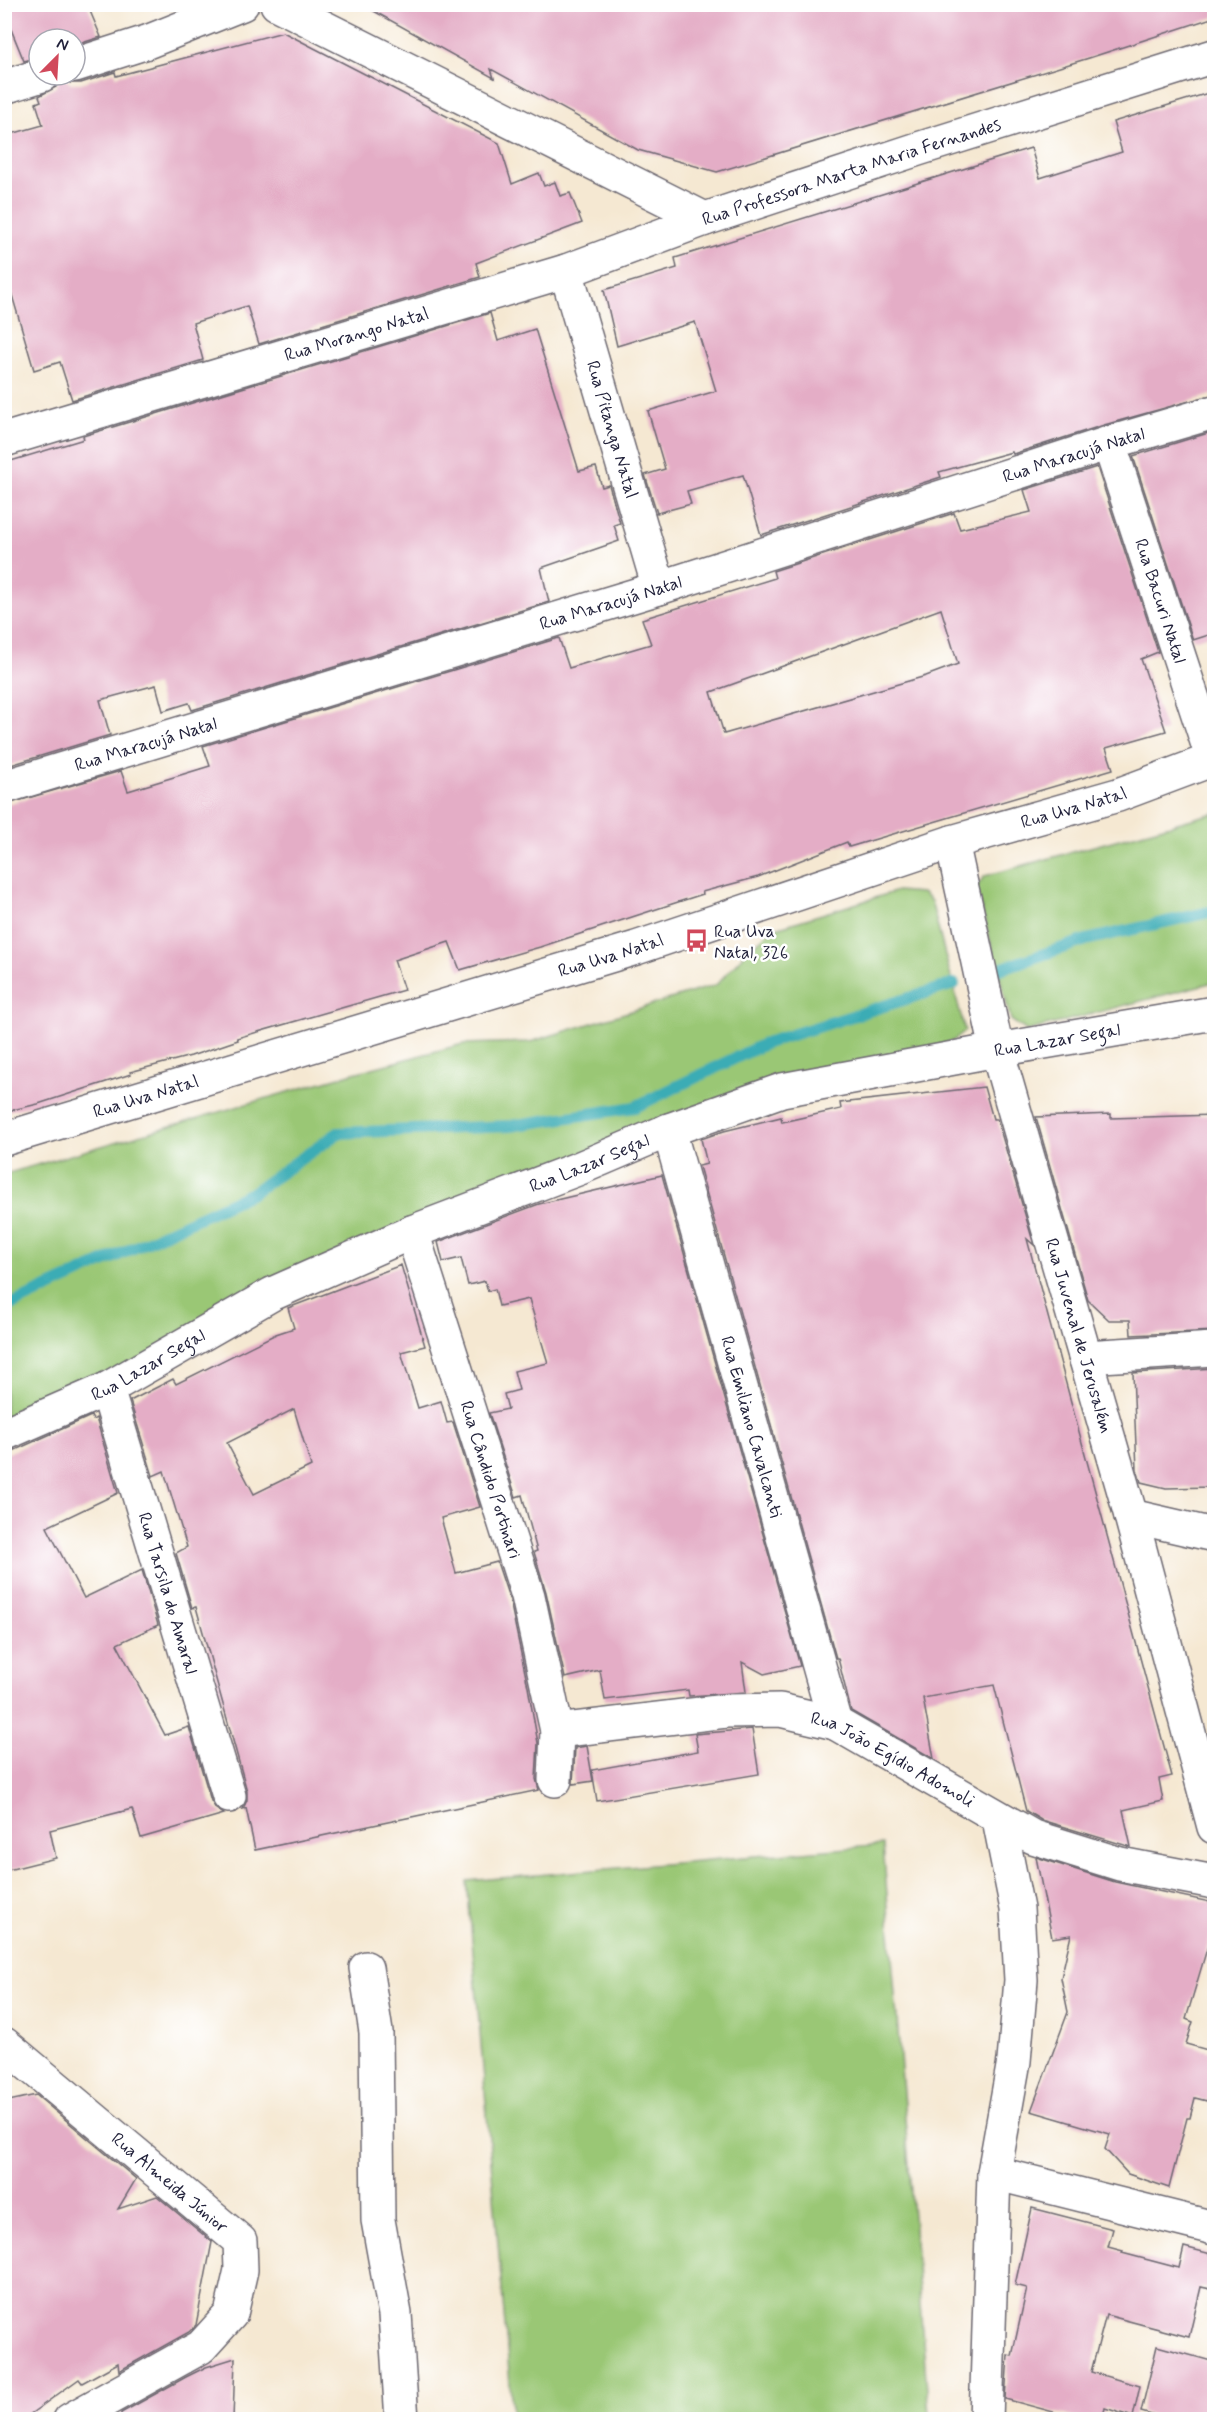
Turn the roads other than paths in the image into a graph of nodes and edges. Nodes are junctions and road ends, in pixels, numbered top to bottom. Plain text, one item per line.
1 (242, 4) edge
2 (277, 4) edge
3 (1215, 56) edge
4 (87, 61) edge
5 (27, 80) edge
6 (4, 87) edge
7 (705, 219) junction
8 (566, 271) junction
9 (1215, 412) edge
10 (4, 440) edge
11 (1109, 443) junction
12 (659, 588) junction
13 (1214, 759) edge
14 (4, 787) edge
15 (954, 848) junction
16 (1215, 1013) edge
17 (994, 1035) junction
18 (669, 1130) junction
19 (4, 1139) edge
20 (412, 1232) junction
21 (1215, 1349) edge
22 (1085, 1357) junction
23 (107, 1389) junction
24 (4, 1434) edge
25 (1131, 1516) junction
26 (1215, 1536) edge
27 (835, 1724) junction
28 (557, 1731) junction
29 (555, 1780) dead end
30 (229, 1796) dead end
31 (999, 1819) junction
32 (1215, 1827) edge
33 (1215, 1882) edge
34 (366, 1968) dead end
35 (4, 2044) edge
36 (994, 2173) junction
37 (1215, 2228) edge
38 (70, 2420) edge
39 (402, 2420) edge
40 (986, 2420) edge

1 - 4 street
2 - 7 street, Rua Professora Marta Maria Fernandes
3 - 7 street, Rua Professora Marta Maria Fernandes
5 - 6 street
7 - 8 street, Rua Morango Natal
8 - 10 street, Rua Morango Natal
8 - 12 street, Rua Pitanga Natal
9 - 11 street, Rua Maracujá Natal
11 - 12 street, Rua Maracujá Natal
11 - 13 street, Rua Bacuri Natal
12 - 14 street, Rua Maracujá Natal
13 - 15 street, Rua Uva Natal
15 - 17 street, Rua Juvenal de Jerusalém
15 - 19 street, Rua Uva Natal
16 - 17 street, Rua Lazar Segal
17 - 18 street, Rua Lazar Segal
17 - 22 street, Rua Juvenal de Jerusalém
18 - 20 street, Rua Lazar Segal
18 - 27 street, Rua Emiliano Cavalcanti
20 - 23 street, Rua Lazar Segal
20 - 28 street, Rua Cândido Portinari
21 - 22 street
22 - 25 street, Rua Juvenal de Jerusalém
23 - 24 street, Rua Lazar Segal
23 - 30 street, Rua Tarsila do Amaral
25 - 26 street
25 - 32 street, Rua Juvenal de Jerusalém
27 - 28 street, Rua João Egídio Adomoli
27 - 31 street, Rua João Egídio Adomoli
28 - 29 street, Rua Cândido Portinari
31 - 33 street, Rua João Egídio Adomoli
31 - 36 street
34 - 39 street
35 - 38 street, Rua Almeida Júnior
36 - 37 street
36 - 40 street

